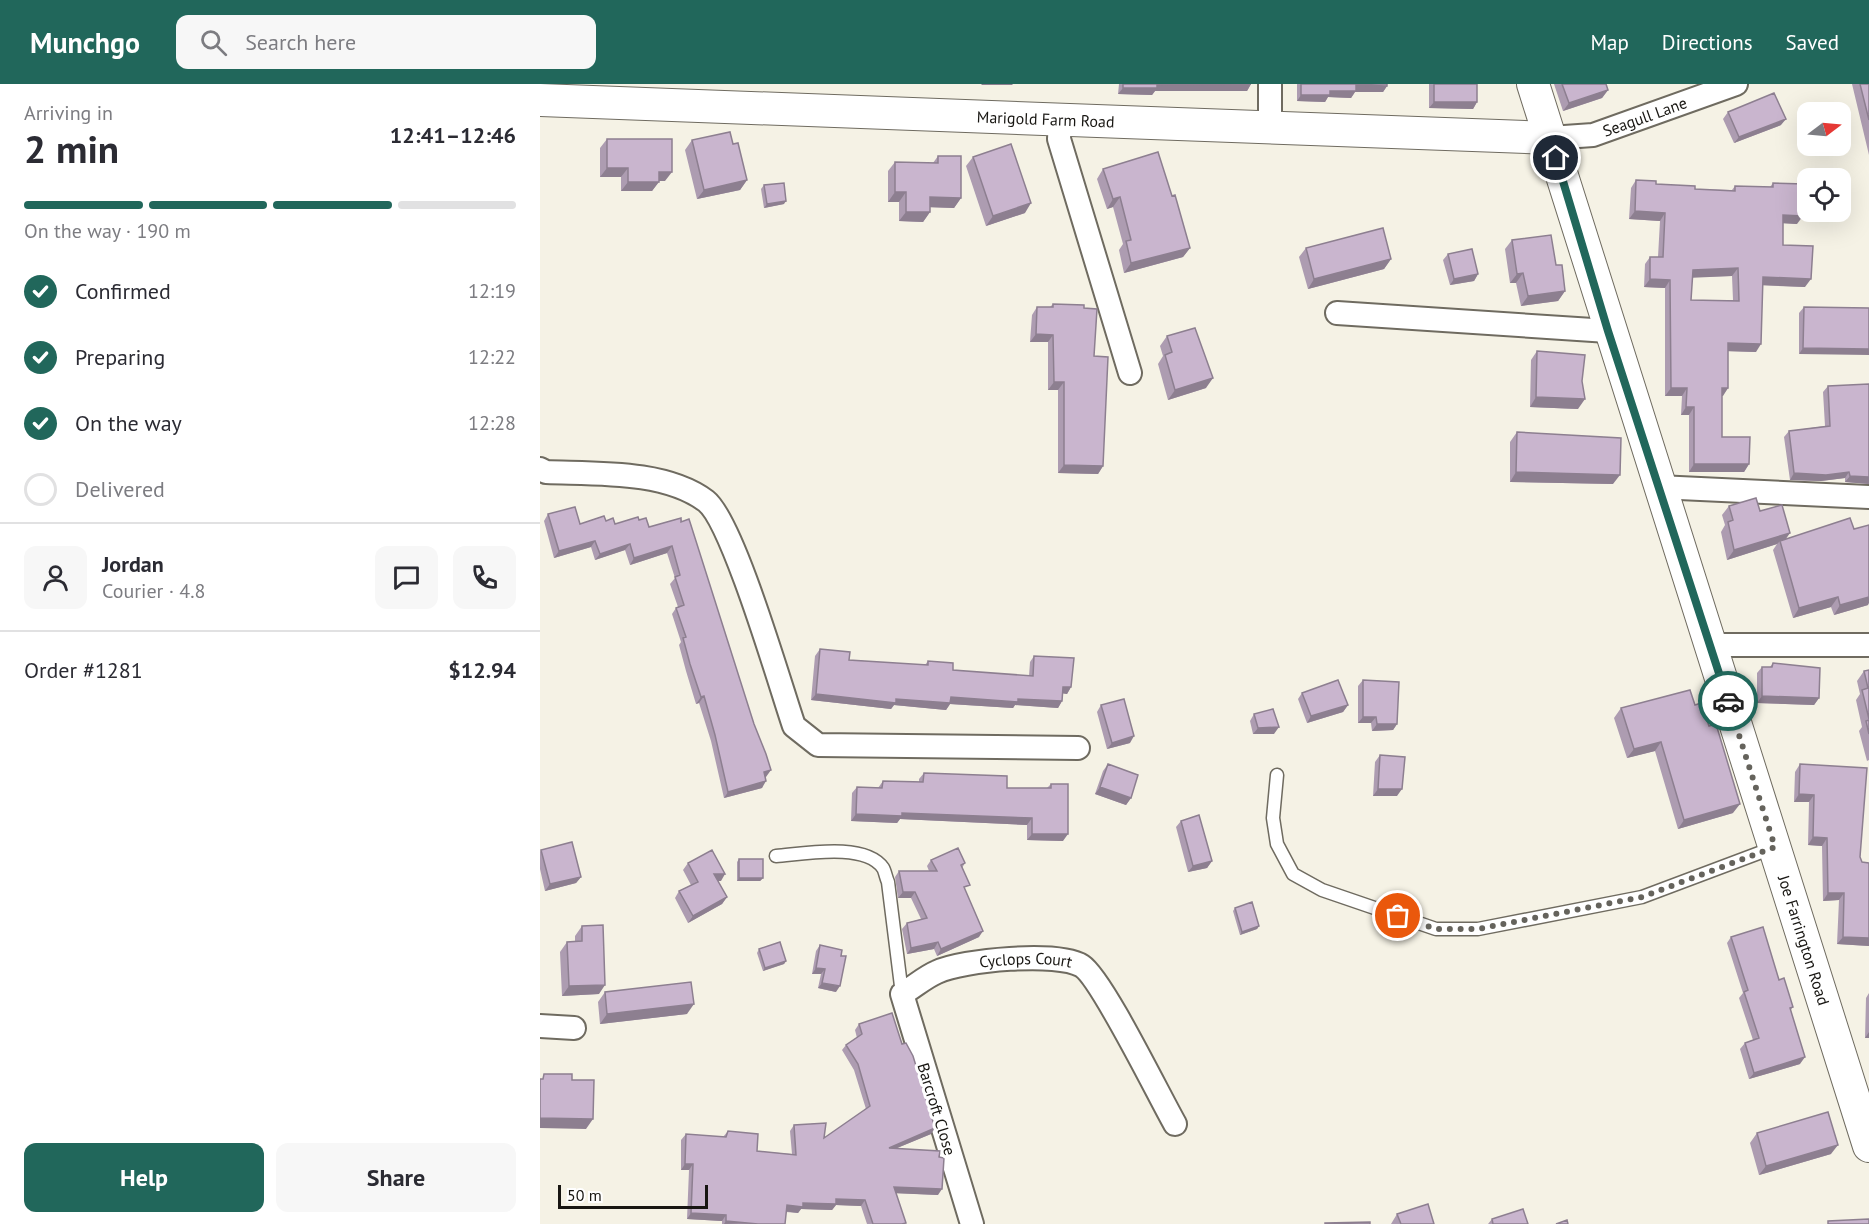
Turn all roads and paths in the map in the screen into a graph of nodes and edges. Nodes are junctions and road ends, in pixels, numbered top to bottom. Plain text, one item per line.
1 (1269, 84) edge
2 (1533, 84) edge
3 (1736, 84) edge
4 (540, 100) edge
5 (1060, 120) junction
6 (1270, 127) junction
7 (1550, 138) junction
8 (1337, 313) dead end
9 (1608, 331) junction
10 (1130, 373) dead end
11 (540, 469) edge
12 (1658, 487) junction
13 (1869, 498) edge
14 (1710, 645) junction
15 (1869, 645) edge
16 (1078, 748) dead end
17 (1277, 776) dead end
18 (1775, 847) junction
19 (776, 856) dead end
20 (902, 994) junction
21 (540, 1026) edge
22 (574, 1028) dead end
23 (1175, 1124) dead end
24 (1869, 1146) edge
25 (972, 1224) edge

1 - 6 street
2 - 7 main road, Joe Farrington Road
3 - 7 street, Seagull Lane
4 - 5 main road, Marigold Farm Road
5 - 6 main road, Marigold Farm Road
5 - 10 street
6 - 7 main road, Marigold Farm Road
7 - 9 main road, Joe Farrington Road
8 - 9 street
9 - 12 main road, Joe Farrington Road
11 - 16 street
12 - 13 street
12 - 14 main road, Joe Farrington Road
14 - 15 street
14 - 18 main road, Joe Farrington Road
17 - 18 lane
18 - 24 main road, Joe Farrington Road
19 - 20 lane
20 - 23 street, Cyclops Court
20 - 25 street, Barcroft Close
21 - 22 street

